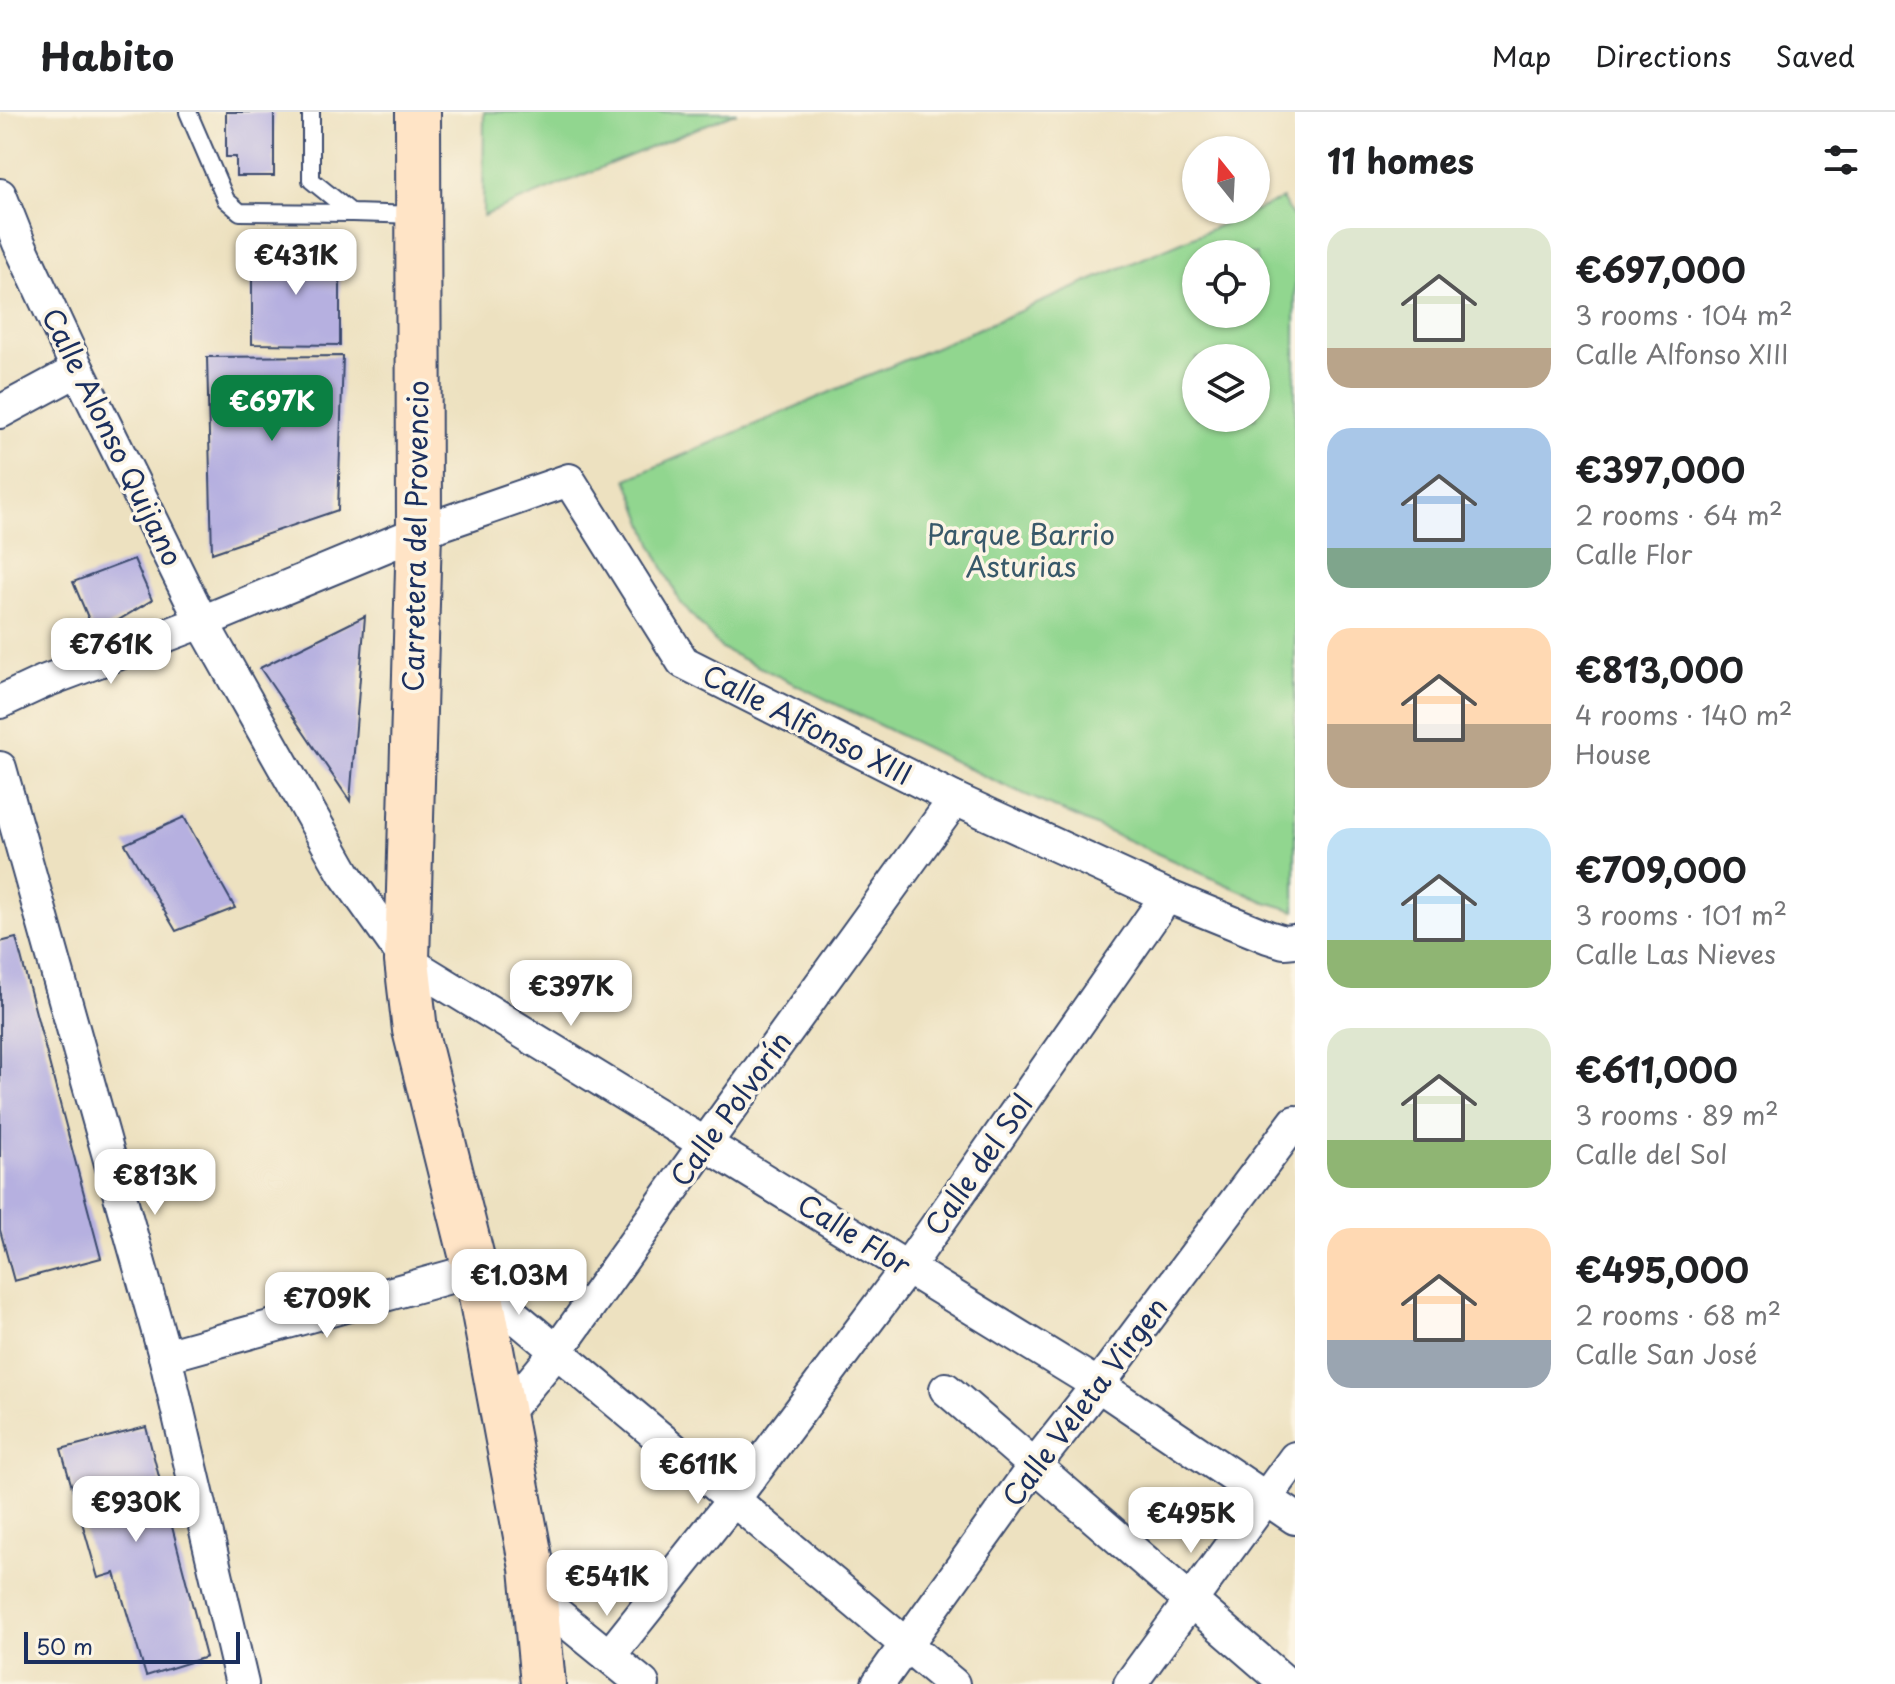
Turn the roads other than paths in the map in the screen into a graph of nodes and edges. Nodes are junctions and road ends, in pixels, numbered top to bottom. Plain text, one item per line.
1 (188, 112) edge
2 (311, 112) edge
3 (418, 112) edge
4 (0, 195) edge
5 (352, 213) junction
6 (418, 215) junction
7 (78, 370) junction
8 (0, 412) edge
9 (419, 532) junction
10 (202, 622) junction
11 (0, 702) edge
12 (0, 768) edge
13 (955, 799) junction
14 (1167, 896) junction
15 (1281, 939) edge
16 (1295, 956) edge
17 (407, 961) junction
18 (1295, 1122) edge
19 (705, 1144) junction
20 (907, 1268) junction
21 (477, 1278) junction
22 (557, 1351) junction
23 (165, 1356) junction
24 (1098, 1385) junction
25 (946, 1389) dead end
26 (503, 1416) junction
27 (1295, 1458) edge
28 (1034, 1466) junction
29 (1265, 1498) junction
30 (734, 1499) junction
31 (1295, 1518) edge
32 (535, 1596) junction
33 (1192, 1602) junction
34 (907, 1644) junction
35 (609, 1656) junction
36 (242, 1684) edge
37 (543, 1684) edge
38 (643, 1684) edge
39 (878, 1684) edge
40 (953, 1684) edge
41 (1130, 1684) edge
42 (1287, 1684) edge

1 - 5 lane
2 - 5 lane
3 - 6 street, Carretera del Provencio
4 - 7 street, Calle Alonso Quijano
5 - 6 lane
6 - 9 street, Carretera del Provencio
7 - 8 street
7 - 10 street, Calle Alonso Quijano
9 - 10 street, Calle Alfonso XIII
9 - 13 street, Calle Alfonso XIII
9 - 17 street, Carretera del Provencio
10 - 11 street, Calle Alfonso XIII
10 - 17 street, Calle Alonso Quijano
12 - 23 street
13 - 14 street, Calle Alfonso XIII
13 - 19 street, Calle Polvorín
14 - 15 street, Calle Alfonso XIII
14 - 20 street, Calle del Sol
15 - 16 street, Calle Alfonso XIII
17 - 19 street, Calle Flor
17 - 21 street, Carretera del Provencio
18 - 24 street, Calle Veleta Virgen
19 - 20 street, Calle Flor
19 - 22 street, Calle Polvorín
20 - 24 street, Calle Flor
20 - 30 street, Calle del Sol
21 - 22 street
21 - 23 street
21 - 26 street, Carretera del Provencio
22 - 26 street, Calle Polvorín
22 - 30 street
23 - 36 street
24 - 28 street, Calle Veleta Virgen
24 - 29 street, Calle Flor
25 - 28 street
26 - 32 street, Carretera del Provencio
27 - 29 street
28 - 33 street
28 - 34 street, Calle Veleta Virgen
29 - 31 street, Calle Flor
29 - 33 street
30 - 34 street
30 - 35 street, Calle del Sol
32 - 35 street
32 - 37 street, Carretera del Provencio
33 - 41 street
33 - 42 street
34 - 39 street, Calle Veleta Virgen
34 - 40 street
35 - 38 street

